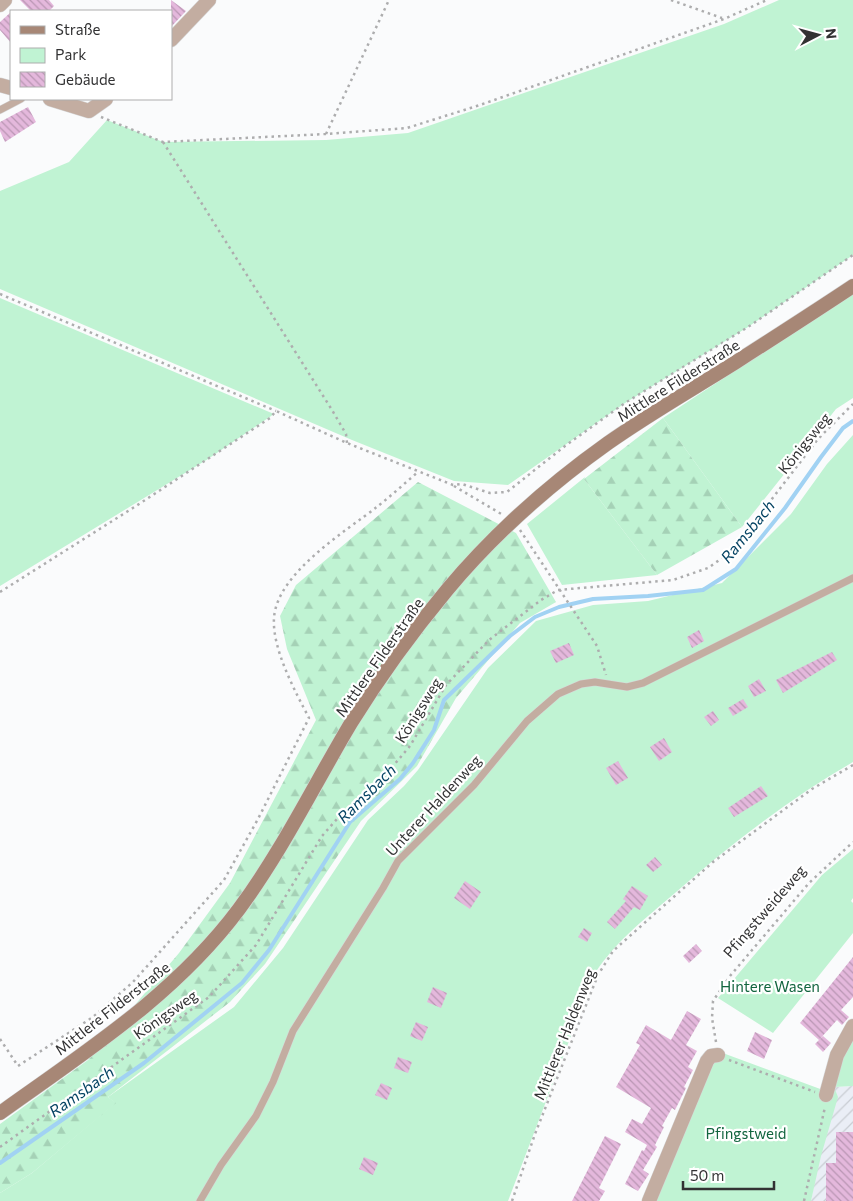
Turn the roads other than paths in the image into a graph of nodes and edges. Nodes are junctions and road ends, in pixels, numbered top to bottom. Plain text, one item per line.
1 (5, 0) edge
2 (209, 0) edge
3 (0, 4) edge
4 (172, 39) edge
5 (19, 100) edge
6 (53, 100) edge
7 (105, 100) edge
8 (0, 110) edge
9 (853, 286) edge
10 (853, 578) edge
11 (853, 1026) edge
12 (718, 1055) road end
13 (826, 1095) road end
14 (0, 1113) edge
15 (200, 1201) edge
16 (650, 1201) edge

1 - 3 street
2 - 4 street
5 - 8 lane
6 - 7 street
9 - 14 main road, Mittlere Filderstraße
10 - 15 lane, Unterer Haldenweg
11 - 13 street
12 - 16 street

